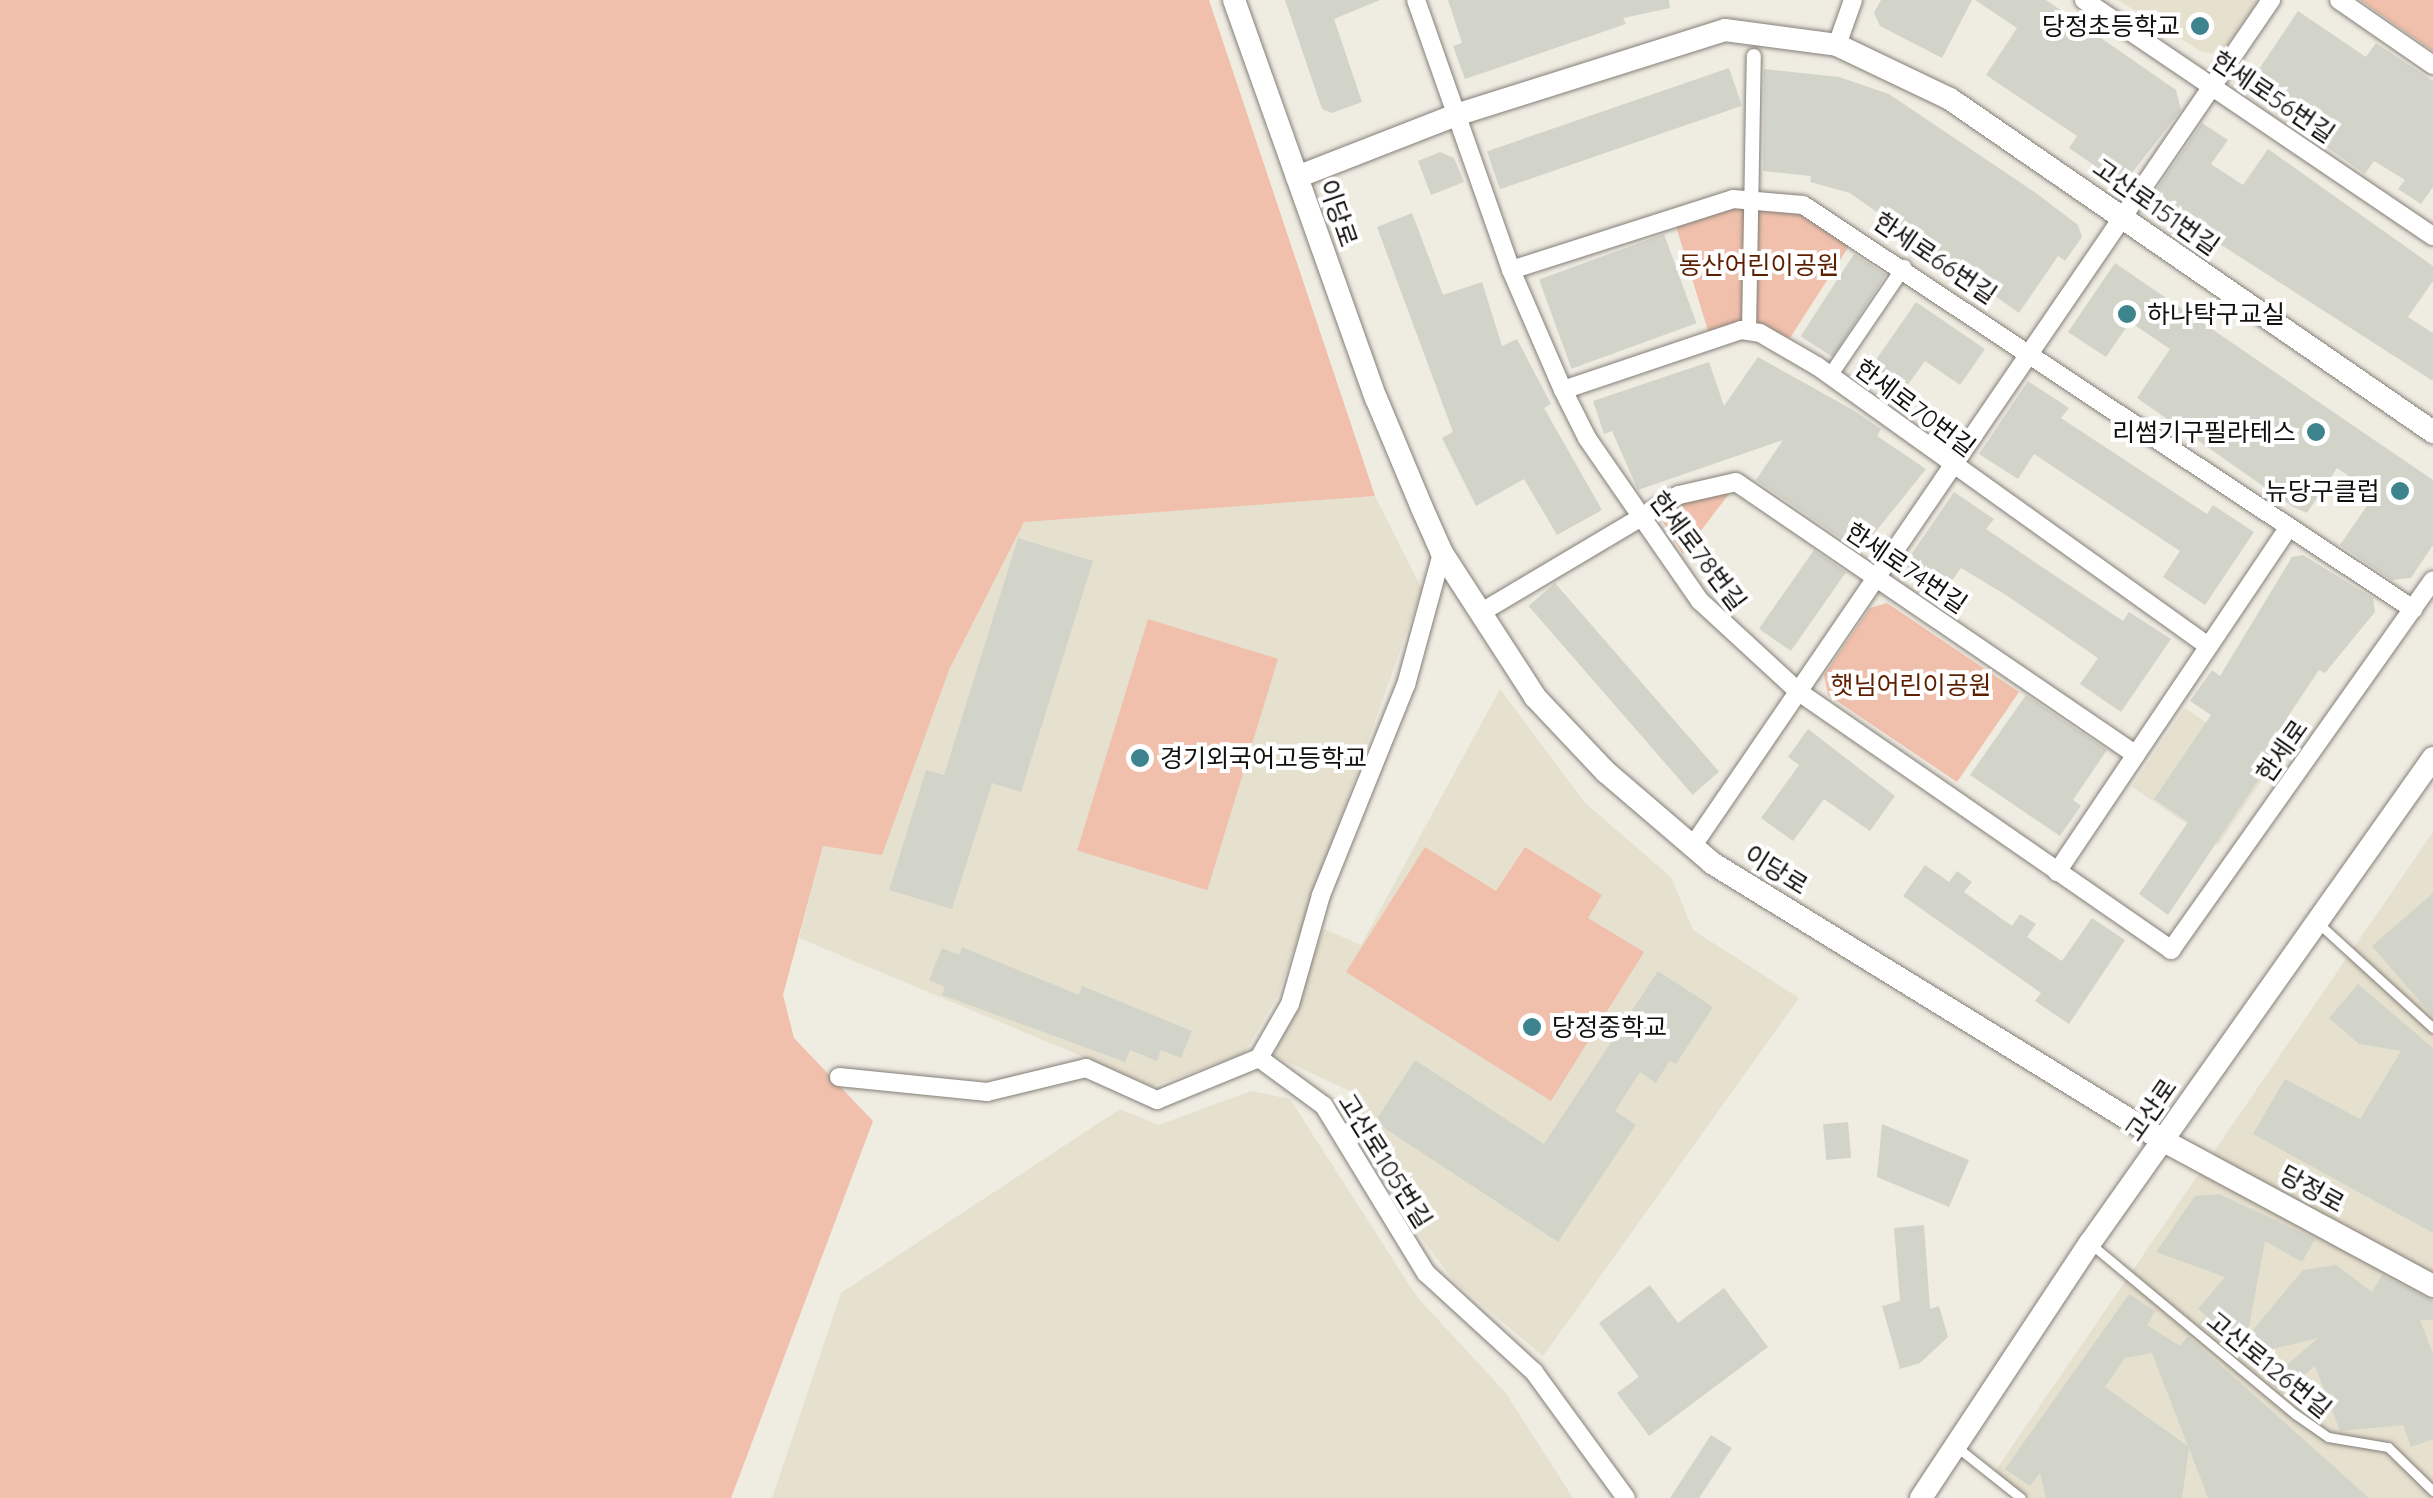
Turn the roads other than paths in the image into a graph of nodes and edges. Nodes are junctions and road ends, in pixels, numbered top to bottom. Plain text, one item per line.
1 (1234, 0) edge
2 (1416, 0) edge
3 (1853, 0) edge
4 (2084, 0) edge
5 (2271, 0) edge
6 (2339, 0) edge
7 (1837, 45) junction
8 (1754, 56) dead end
9 (2433, 64) edge
10 (2213, 86) junction
11 (1458, 114) junction
12 (1297, 177) junction
13 (1751, 198) junction
14 (2124, 218) junction
15 (2433, 236) edge
16 (1904, 267) junction
17 (1512, 270) junction
18 (1750, 332) junction
19 (2032, 354) junction
20 (1830, 376) junction
21 (1563, 390) junction
22 (2433, 432) edge
23 (1953, 468) junction
24 (1638, 517) junction
25 (2288, 528) junction
26 (1442, 553) junction
27 (1877, 579) junction
28 (2433, 580) edge
29 (2412, 609) junction
30 (1480, 614) junction
31 (2208, 646) junction
32 (1799, 692) junction
33 (2136, 755) junction
34 (2433, 758) edge
35 (1692, 847) junction
36 (2058, 872) junction
37 (2317, 922) junction
38 (2171, 950) joint
39 (2433, 1028) edge
40 (1260, 1058) junction
41 (840, 1076) dead end
42 (2164, 1141) junction
43 (2090, 1243) junction
44 (2433, 1286) edge
45 (1956, 1446) junction
46 (2433, 1490) edge
47 (1626, 1498) edge
48 (1921, 1498) edge
49 (2021, 1498) edge

1 - 12 street, 이당로
2 - 11 street, 한세로78번길
3 - 7 street
4 - 10 street, 한세로56번길
5 - 10 street
6 - 9 street
7 - 11 street, 고산로151번길
7 - 14 street, 고산로151번길
8 - 13 street
10 - 14 street
10 - 15 street, 한세로56번길
11 - 12 street, 고산로151번길
11 - 17 street, 한세로78번길
12 - 26 street, 이당로
13 - 16 street, 한세로66번길
13 - 17 street, 한세로66번길
13 - 18 street
14 - 19 street
14 - 22 street, 고산로151번길
16 - 19 street, 한세로66번길
16 - 20 street
17 - 21 street, 한세로78번길
18 - 20 street, 한세로70번길
18 - 21 street
19 - 23 street
19 - 25 street, 한세로66번길
20 - 23 street, 한세로70번길
21 - 24 street, 한세로78번길
23 - 27 street
23 - 31 street, 한세로70번길
24 - 27 street, 한세로74번길
24 - 30 street, 한세로74번길
24 - 32 street, 한세로78번길
25 - 29 street, 한세로66번길
25 - 31 street
26 - 30 street, 이당로
26 - 40 street
27 - 32 street
27 - 33 street, 한세로74번길
28 - 29 street, 한세로
29 - 38 street, 한세로
30 - 35 street, 이당로
31 - 33 street
32 - 35 street
32 - 36 street, 한세로78번길
33 - 36 street
34 - 37 street, 고산로
35 - 42 street, 이당로
36 - 38 street, 한세로78번길
37 - 39 lane
37 - 42 street, 고산로
40 - 41 street
40 - 47 street, 고산로105번길
42 - 43 street, 고산로
42 - 44 street, 당정로
43 - 45 street, 고산로
43 - 46 lane, 고산로126번길
45 - 48 street, 고산로
45 - 49 lane

